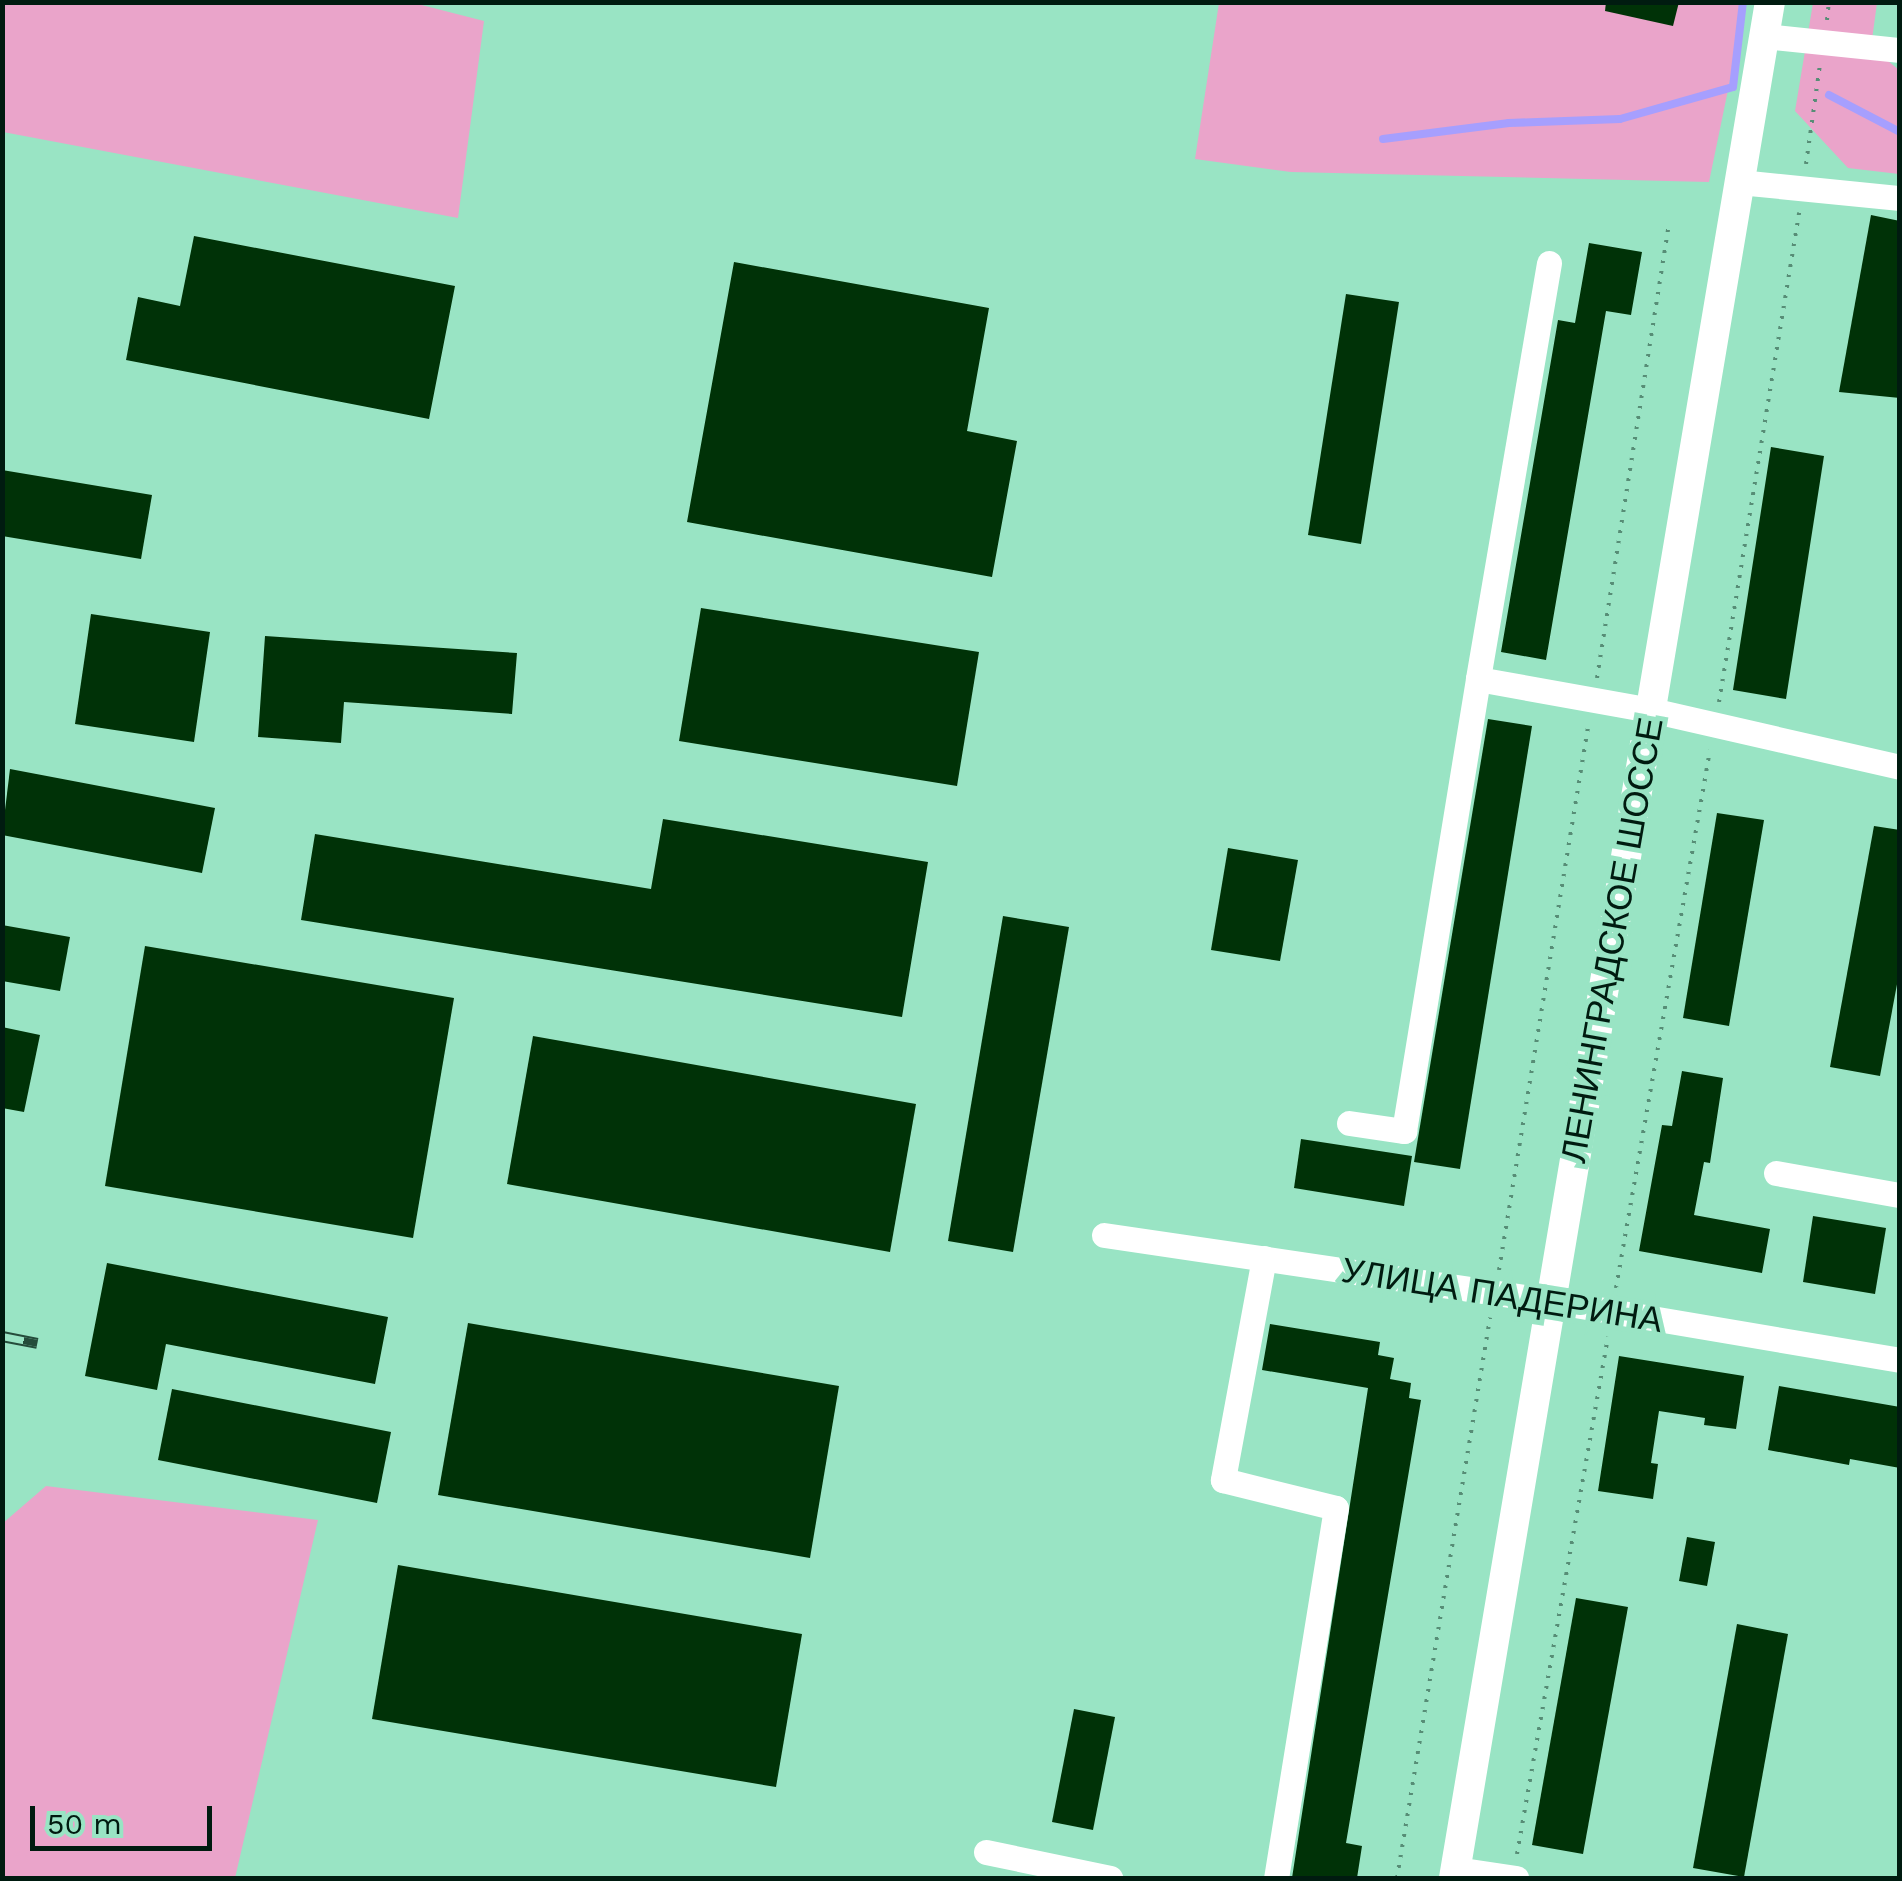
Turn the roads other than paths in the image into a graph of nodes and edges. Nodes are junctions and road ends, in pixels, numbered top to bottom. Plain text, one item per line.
1 (1770, 2) edge
2 (1764, 36) junction
3 (1900, 50) edge
4 (1739, 182) junction
5 (1900, 198) edge
6 (1549, 263) dead end
7 (1478, 679) junction
8 (1651, 710) junction
9 (1900, 766) edge
10 (1349, 1123) dead end
11 (1776, 1174) dead end
12 (1900, 1195) edge
13 (1104, 1234) dead end
14 (1264, 1258) junction
15 (1551, 1301) junction
16 (1900, 1360) edge
17 (986, 1852) dead end
18 (1455, 1874) edge
19 (1110, 1878) edge
20 (1276, 1878) edge
21 (1514, 1878) edge

1 - 2 main road, ЛЕНИНГРАДСКОЕ ШОССЕ
2 - 3 street
2 - 4 main road, ЛЕНИНГРАДСКОЕ ШОССЕ
4 - 5 street
4 - 8 main road, ЛЕНИНГРАДСКОЕ ШОССЕ
6 - 7 street
7 - 8 street
7 - 10 street
8 - 9 street
8 - 15 main road, ЛЕНИНГРАДСКОЕ ШОССЕ
11 - 12 street
13 - 14 street, УЛИЦА ПАДЕРИНА
14 - 15 street, УЛИЦА ПАДЕРИНА
14 - 20 street
15 - 16 street, УЛИЦА ПАДЕРИНА
15 - 18 main road, ЛЕНИНГРАДСКОЕ ШОССЕ
17 - 19 street
18 - 21 street

